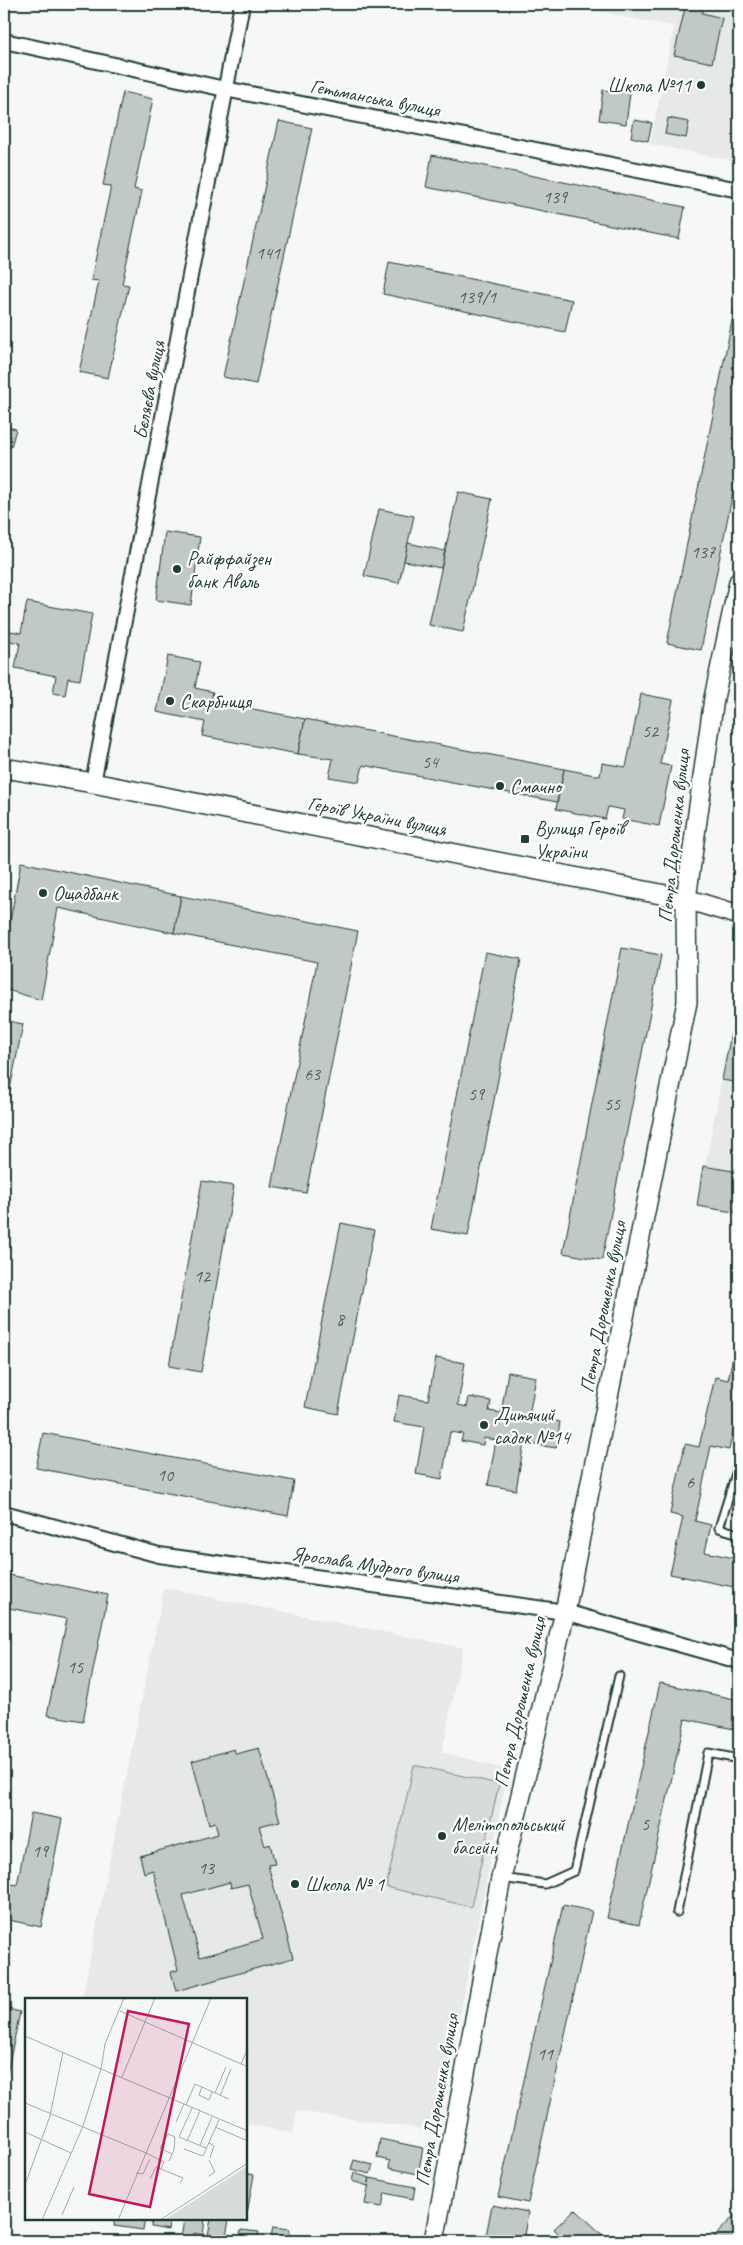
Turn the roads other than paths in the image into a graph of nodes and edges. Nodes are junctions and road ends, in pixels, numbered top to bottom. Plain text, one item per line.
1 (242, 4) edge
2 (4, 41) edge
3 (225, 89) junction
4 (739, 190) edge
5 (739, 582) edge
6 (4, 768) edge
7 (93, 783) junction
8 (686, 899) junction
9 (739, 915) edge
10 (739, 1464) edge
11 (4, 1513) edge
12 (739, 1534) edge
13 (564, 1612) junction
14 (739, 1661) edge
15 (619, 1676) dead end
16 (739, 1760) edge
17 (501, 1878) junction
18 (677, 1912) dead end
19 (434, 2241) edge

1 - 3 street, Бєляєва вулиця
2 - 3 street, Гетьманська вулиця
3 - 4 street, Гетьманська вулиця
3 - 7 street, Бєляєва вулиця
5 - 8 street, Петра Дорошенка вулиця
6 - 7 street, Героїв України вулиця
7 - 8 street, Героїв України вулиця
8 - 9 street, Героїв України вулиця
8 - 13 street, Петра Дорошенка вулиця
10 - 12 lane
11 - 13 street, Ярослава Мудрого вулиця
13 - 14 street, Ярослава Мудрого вулиця
13 - 17 street, Петра Дорошенка вулиця
15 - 17 lane
16 - 18 lane
17 - 19 street, Петра Дорошенка вулиця

